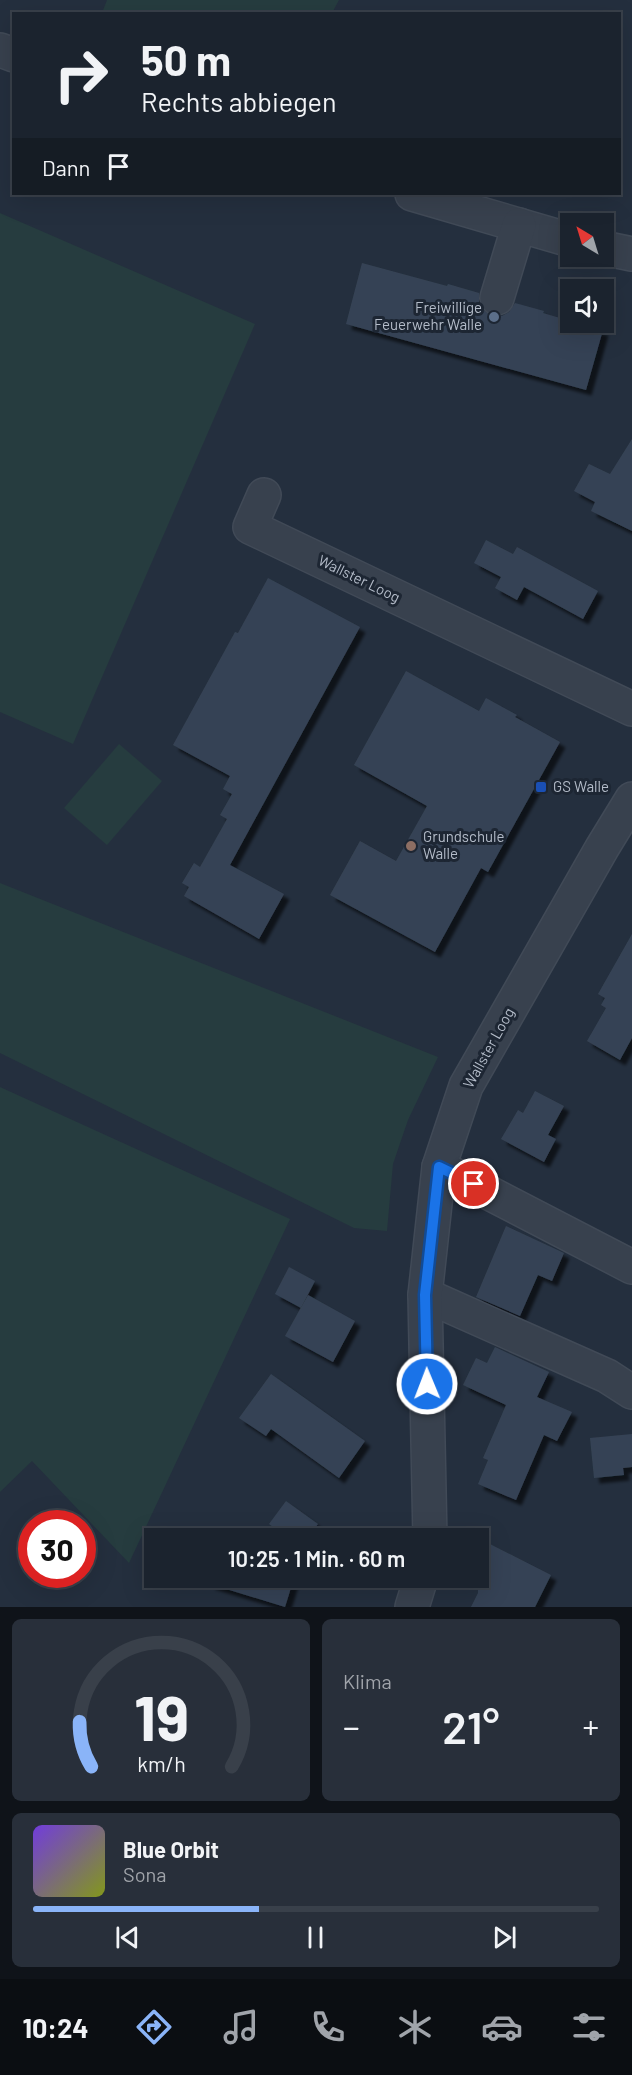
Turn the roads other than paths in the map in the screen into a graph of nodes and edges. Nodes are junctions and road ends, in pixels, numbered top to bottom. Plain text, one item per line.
1 (415, 195) edge
2 (519, 225) junction
3 (560, 237) edge
4 (614, 250) edge
5 (632, 254) edge
6 (497, 298) dead end
7 (264, 495) dead end
8 (632, 710) edge
9 (632, 799) edge
10 (439, 1167) junction
11 (632, 1266) edge
12 (425, 1295) junction
13 (632, 1392) edge
14 (430, 1528) edge
15 (418, 1588) edge
16 (412, 1607) edge

1 - 2 street
2 - 3 street
2 - 6 street
4 - 5 street
7 - 8 street, Wallster Loog
9 - 10 street, Wallster Loog
10 - 11 street
10 - 12 street, Wallster Loog
12 - 13 street
12 - 14 street, Wallster Loog
15 - 16 street

